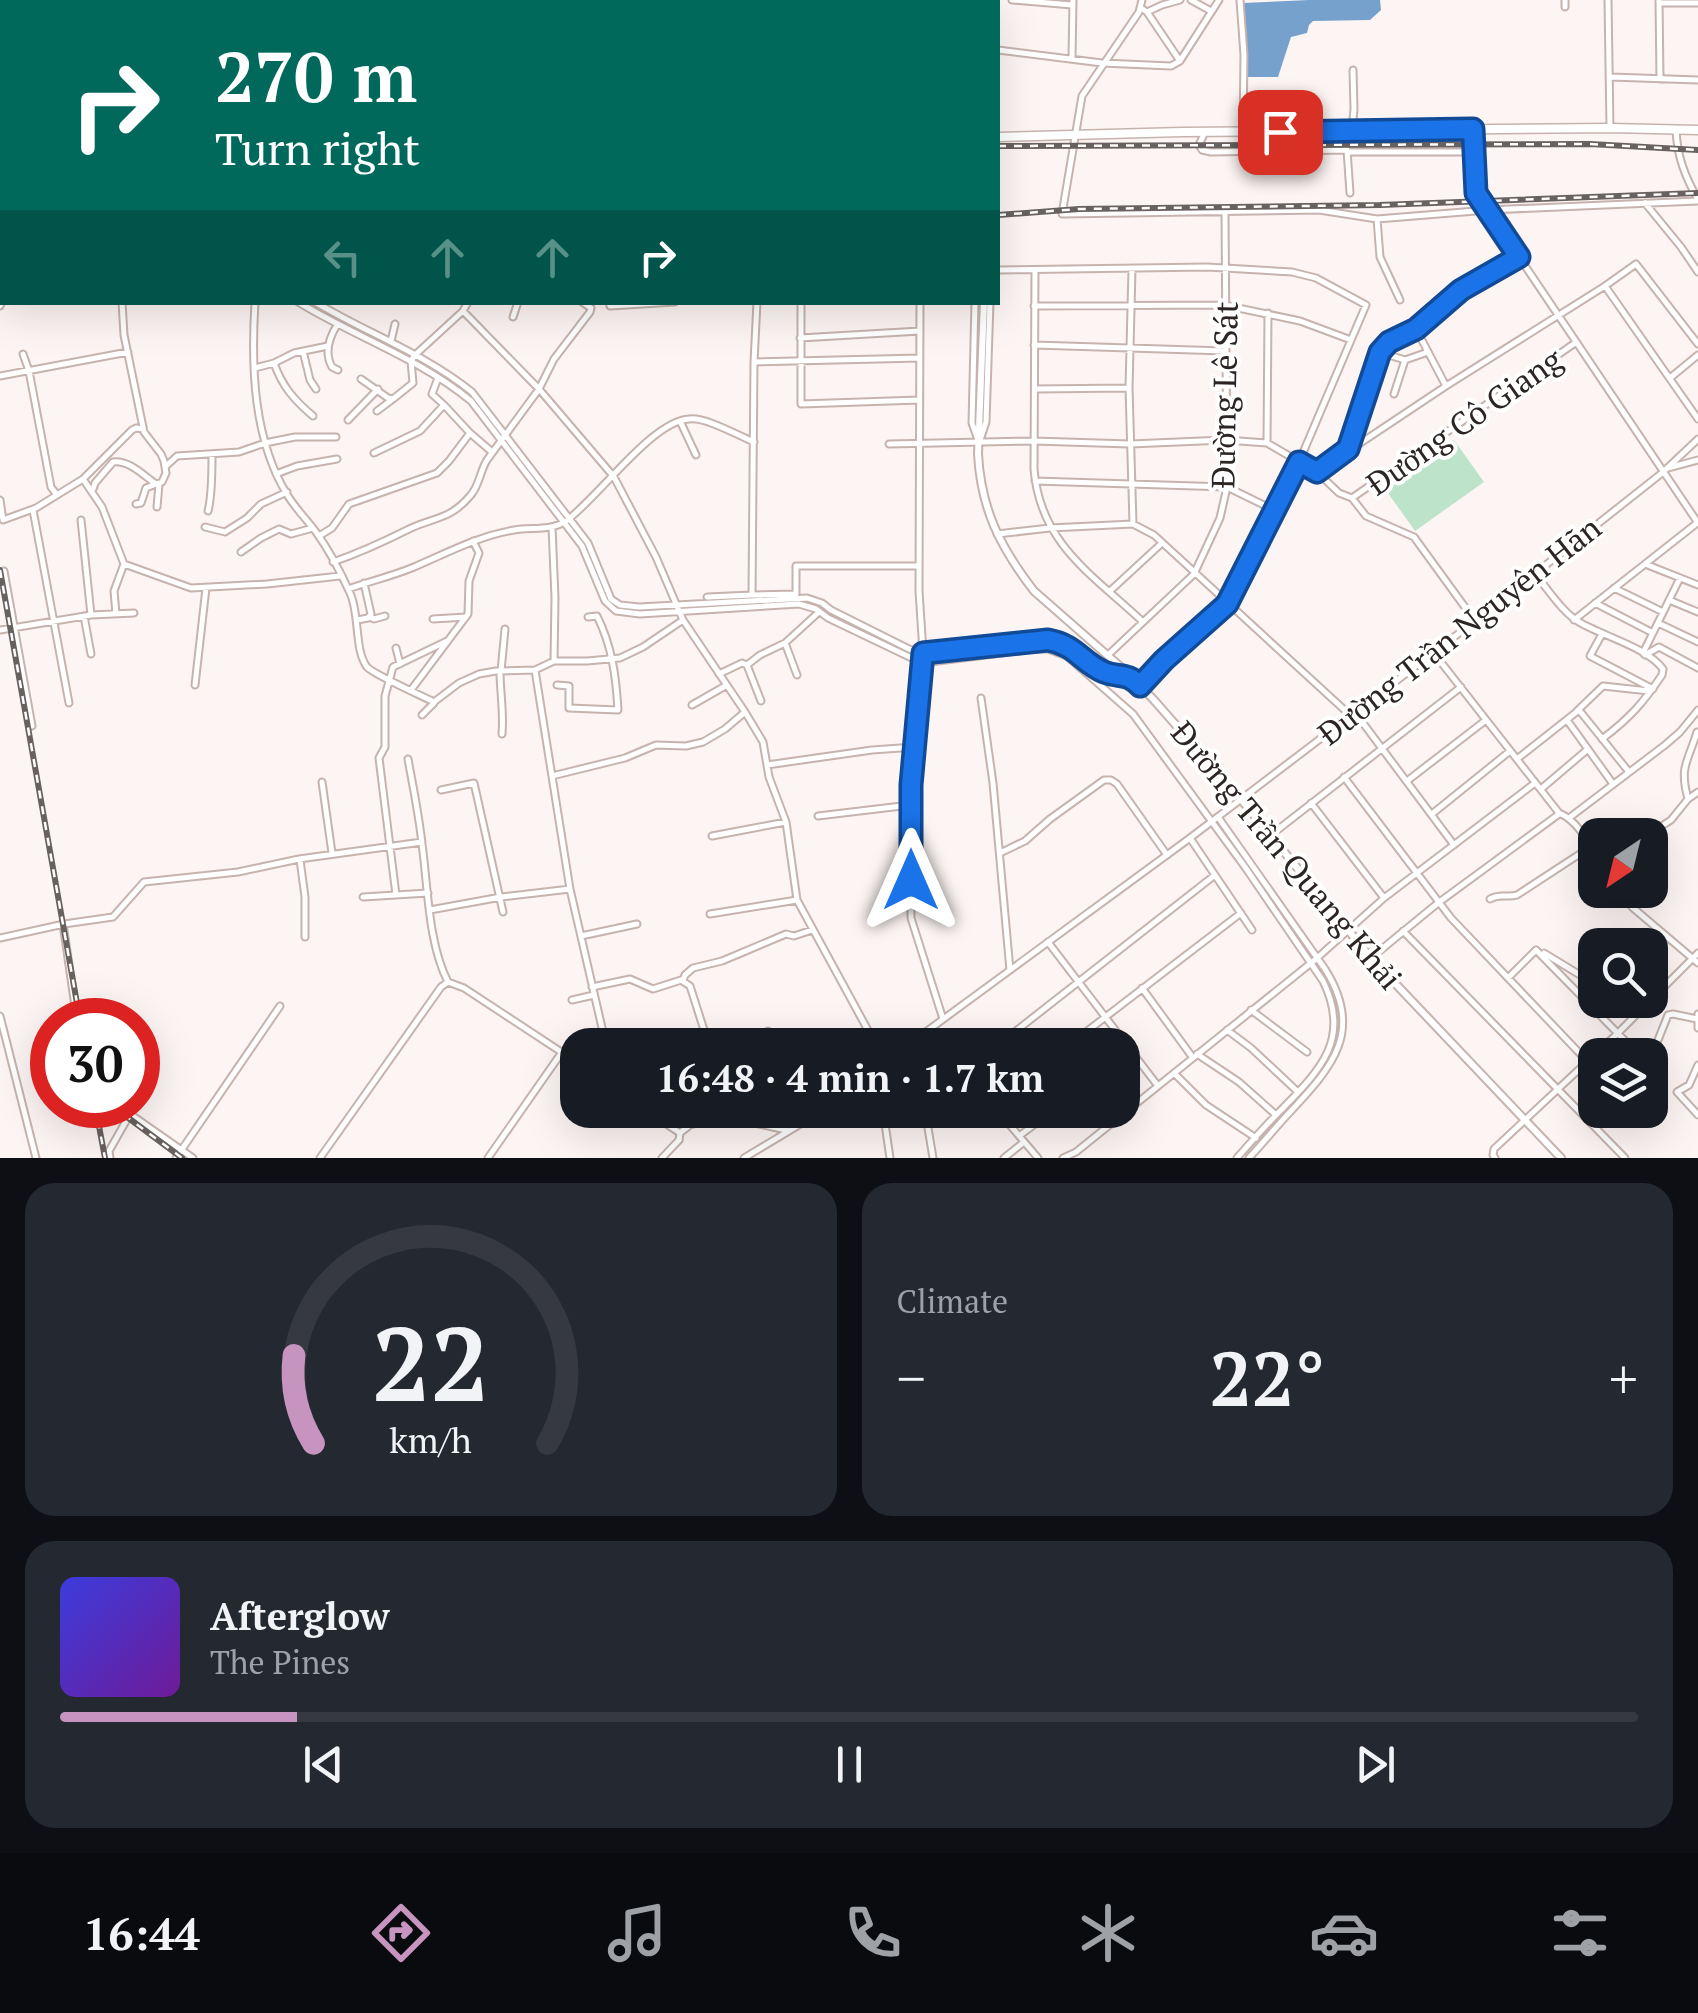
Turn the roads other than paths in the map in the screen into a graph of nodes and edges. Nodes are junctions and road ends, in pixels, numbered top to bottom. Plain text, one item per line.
1 (1012, 0) edge
2 (1180, 0) edge
3 (1191, 0) edge
4 (1218, 0) edge
5 (1240, 0) edge
6 (1608, 0) edge
7 (1037, 1) edge
8 (1072, 2) edge
9 (1659, 2) edge
10 (1698, 3) edge
11 (1143, 7) edge
12 (1212, 11) junction
13 (1000, 50) edge
14 (1072, 59) junction
15 (1180, 61) junction
16 (1102, 64) junction
17 (1353, 70) dead end
18 (1611, 77) junction
19 (1660, 79) junction
20 (1698, 80) edge
21 (1610, 128) junction
22 (1473, 129) junction
23 (1676, 130) junction
24 (1698, 130) edge
25 (1206, 132) junction
26 (1243, 132) junction
27 (1352, 132) junction
28 (1075, 135) junction
29 (1000, 137) edge
30 (1348, 152) junction
31 (1474, 152) junction
32 (1350, 193) dead end
33 (1698, 201) edge
34 (1644, 202) junction
35 (1488, 210) junction
36 (1226, 212) junction
37 (1377, 219) junction
38 (1519, 257) junction
39 (1132, 269) junction
40 (1226, 269) junction
41 (1000, 270) edge
42 (1035, 270) junction
43 (1698, 272) edge
44 (1605, 286) junction
45 (1400, 300) dead end
46 (122, 305) edge
47 (255, 305) edge
48 (303, 305) edge
49 (314, 305) edge
50 (320, 305) edge
51 (466, 305) edge
52 (517, 305) edge
53 (586, 305) edge
54 (757, 305) edge
55 (800, 305) edge
56 (920, 305) edge
57 (976, 305) edge
58 (987, 305) edge
59 (987, 305) edge
60 (1132, 305) junction
61 (1224, 305) junction
62 (1034, 306) junction
63 (311, 310) junction
64 (462, 312) junction
65 (1268, 313) junction
66 (1558, 316) junction
67 (512, 317) dead end
68 (338, 324) junction
69 (395, 324) dead end
70 (1416, 329) junction
71 (920, 331) junction
72 (800, 338) junction
73 (1351, 340) junction
74 (390, 341) junction
75 (1576, 343) junction
76 (1698, 344) edge
77 (1034, 345) junction
78 (328, 346) junction
79 (1129, 347) junction
80 (1225, 350) junction
81 (128, 352) junction
82 (303, 352) junction
83 (1380, 352) junction
84 (1428, 352) junction
85 (24, 354) dead end
86 (1698, 355) edge
87 (413, 358) junction
88 (920, 358) junction
89 (1405, 360) junction
90 (800, 361) junction
91 (754, 362) junction
92 (274, 363) junction
93 (255, 368) junction
94 (29, 370) junction
95 (338, 370) dead end
96 (0, 376) edge
97 (438, 378) junction
98 (1670, 378) junction
99 (362, 379) dead end
100 (1446, 386) junction
101 (1129, 388) junction
102 (316, 389) dead end
103 (378, 389) junction
104 (538, 389) junction
105 (1035, 390) junction
106 (1394, 394) dead end
107 (392, 399) junction
108 (919, 400) junction
109 (444, 405) junction
110 (377, 412) dead end
111 (313, 416) dead end
112 (1698, 419) edge
113 (348, 420) dead end
114 (680, 421) junction
115 (143, 429) junction
116 (470, 433) junction
117 (504, 437) junction
118 (336, 438) dead end
119 (1698, 439) edge
120 (1226, 440) junction
121 (1034, 441) junction
122 (754, 442) junction
123 (979, 442) junction
124 (265, 443) junction
125 (1267, 443) junction
126 (889, 444) dead end
127 (918, 444) junction
128 (1130, 444) junction
129 (1348, 449) junction
130 (492, 452) junction
131 (212, 453) junction
132 (374, 453) dead end
133 (516, 454) junction
134 (696, 455) dead end
135 (337, 460) dead end
136 (1698, 460) edge
137 (1299, 462) junction
138 (165, 467) junction
139 (1665, 470) junction
140 (1317, 472) junction
141 (276, 474) junction
142 (614, 476) junction
143 (83, 479) junction
144 (1035, 481) junction
145 (1131, 482) junction
146 (158, 484) junction
147 (1227, 487) junction
148 (92, 492) junction
149 (287, 492) junction
150 (57, 495) junction
151 (1352, 498) junction
152 (0, 500) edge
153 (136, 504) dead end
154 (157, 507) dead end
155 (33, 509) junction
156 (1274, 510) junction
157 (208, 511) dead end
158 (570, 518) junction
159 (82, 520) dead end
160 (1697, 521) edge
161 (563, 523) junction
162 (1133, 524) junction
163 (205, 527) dead end
164 (552, 527) junction
165 (313, 528) junction
166 (1050, 528) junction
167 (997, 534) junction
168 (319, 536) junction
169 (473, 541) junction
170 (1162, 543) junction
171 (241, 552) dead end
172 (333, 562) junction
173 (124, 564) junction
174 (1645, 564) junction
175 (919, 566) junction
176 (4, 571) dead end
177 (1194, 574) junction
178 (1535, 574) junction
179 (340, 576) junction
180 (598, 577) junction
181 (1680, 578) junction
182 (364, 583) junction
183 (1698, 584) edge
184 (206, 588) junction
185 (1614, 588) junction
186 (348, 589) junction
187 (1110, 591) junction
188 (752, 595) junction
189 (707, 597) dead end
190 (1669, 600) junction
191 (822, 603) junction
192 (1595, 603) junction
193 (676, 604) junction
194 (1227, 604) junction
195 (820, 611) junction
196 (1664, 612) junction
197 (1698, 612) edge
198 (134, 613) dead end
199 (116, 614) junction
200 (88, 616) junction
201 (385, 616) dead end
202 (682, 616) junction
203 (370, 617) junction
204 (466, 617) junction
205 (588, 617) dead end
206 (433, 619) dead end
207 (357, 620) junction
208 (1574, 620) junction
209 (53, 621) junction
210 (1475, 621) junction
211 (1142, 622) junction
212 (1658, 623) junction
213 (15, 627) junction
214 (506, 629) dead end
215 (0, 630) edge
216 (1602, 634) junction
217 (1652, 634) junction
218 (447, 641) junction
219 (1698, 642) edge
220 (785, 643) junction
221 (396, 648) dead end
222 (1432, 652) junction
223 (923, 653) junction
224 (91, 654) dead end
225 (1644, 654) junction
226 (1108, 655) junction
227 (613, 659) junction
228 (554, 661) junction
229 (922, 663) junction
230 (400, 664) junction
231 (747, 665) junction
232 (1698, 668) edge
233 (535, 670) junction
234 (501, 671) junction
235 (719, 674) junction
236 (797, 675) dead end
237 (1131, 676) junction
238 (389, 679) junction
239 (195, 685) dead end
240 (727, 685) junction
241 (557, 686) dead end
242 (1140, 686) junction
243 (1460, 687) junction
244 (411, 690) junction
245 (1652, 690) junction
246 (982, 698) dead end
247 (762, 701) dead end
248 (434, 702) junction
249 (69, 703) dead end
250 (692, 705) dead end
251 (1698, 710) edge
252 (1578, 711) junction
253 (746, 712) junction
254 (1352, 713) junction
255 (422, 715) dead end
256 (1486, 720) junction
257 (1566, 720) junction
258 (32, 726) dead end
259 (1697, 732) edge
260 (502, 734) dead end
261 (1602, 739) junction
262 (915, 748) junction
263 (1383, 748) junction
264 (1588, 750) junction
265 (1510, 751) junction
266 (408, 759) dead end
267 (1517, 759) junction
268 (767, 765) junction
269 (1628, 772) junction
270 (552, 776) junction
271 (1344, 777) junction
272 (1407, 781) junction
273 (322, 782) dead end
274 (1614, 784) junction
275 (1538, 786) junction
276 (441, 790) dead end
277 (1698, 792) edge
278 (1240, 798) junction
279 (1688, 799) junction
280 (1311, 803) junction
281 (910, 805) junction
282 (1432, 814) junction
283 (1559, 814) junction
284 (818, 816) dead end
285 (1569, 818) junction
286 (1214, 820) junction
287 (786, 822) junction
288 (1668, 822) edge
289 (1578, 828) edge
290 (1271, 834) junction
291 (712, 836) dead end
292 (1190, 838) junction
293 (422, 842) junction
294 (390, 845) junction
295 (1454, 845) junction
296 (332, 854) junction
297 (1000, 854) junction
298 (1167, 854) junction
299 (1578, 855) edge
300 (300, 859) junction
301 (1416, 874) junction
302 (1215, 875) junction
303 (570, 889) junction
304 (428, 893) junction
305 (396, 895) junction
306 (501, 896) junction
307 (362, 897) dead end
308 (1384, 898) junction
309 (1490, 899) dead end
310 (798, 900) junction
311 (1438, 903) junction
312 (1633, 908) edge
313 (430, 910) junction
314 (504, 912) dead end
315 (1241, 912) junction
316 (710, 914) dead end
317 (63, 924) junction
318 (637, 924) dead end
319 (812, 930) junction
320 (1252, 930) dead end
321 (1346, 930) junction
322 (1403, 931) junction
323 (580, 936) junction
324 (305, 937) dead end
325 (0, 938) edge
326 (1048, 942) junction
327 (1536, 950) junction
328 (1371, 958) junction
329 (1696, 958) edge
330 (1313, 960) junction
331 (1010, 970) junction
332 (1578, 973) edge
333 (1508, 978) junction
334 (683, 980) junction
335 (448, 982) junction
336 (1080, 982) junction
337 (1668, 982) edge
338 (1142, 988) junction
339 (1332, 990) junction
340 (593, 991) junction
341 (74, 998) edge
342 (572, 1000) dead end
343 (280, 1006) dead end
344 (1251, 1010) junction
345 (0, 1016) edge
346 (1105, 1016) junction
347 (1697, 1016) edge
348 (1631, 1018) edge
349 (943, 1020) junction
350 (602, 1028) edge
351 (703, 1028) edge
352 (867, 1028) edge
353 (932, 1028) edge
354 (1020, 1028) edge
355 (1091, 1028) edge
356 (1698, 1028) edge
357 (1227, 1030) junction
358 (1618, 1032) junction
359 (1612, 1038) edge
360 (1624, 1038) edge
361 (1659, 1038) edge
362 (560, 1051) edge
363 (1307, 1052) dead end
364 (1578, 1052) edge
365 (560, 1055) edge
366 (1195, 1056) junction
367 (1698, 1065) edge
368 (1578, 1070) edge
369 (1174, 1072) junction
370 (1158, 1086) junction
371 (1558, 1089) junction
372 (1298, 1092) junction
373 (1140, 1099) edge
374 (1578, 1110) edge
375 (1276, 1115) junction
376 (1698, 1115) edge
377 (1526, 1120) junction
378 (669, 1128) edge
379 (687, 1128) edge
380 (775, 1128) edge
381 (794, 1128) edge
382 (886, 1128) edge
383 (927, 1128) edge
384 (1013, 1128) edge
385 (1034, 1128) edge
386 (1104, 1128) edge
387 (1596, 1128) edge
388 (789, 1131) junction
389 (679, 1137) junction
390 (1256, 1138) junction
391 (1022, 1139) junction
392 (182, 1150) junction
393 (1494, 1156) edge
394 (36, 1158) edge
395 (110, 1158) edge
396 (176, 1158) edge
397 (192, 1158) edge
398 (320, 1158) edge
399 (488, 1158) edge
400 (662, 1158) edge
401 (744, 1158) edge
402 (890, 1158) edge
403 (932, 1158) edge
404 (1004, 1158) edge
405 (1038, 1158) edge
406 (1063, 1158) edge
407 (1237, 1158) edge
408 (1249, 1158) edge
409 (1562, 1158) edge
410 (1625, 1158) edge

1 - 7 street
2 - 11 street
3 - 12 street
4 - 12 street
5 - 26 street
6 - 18 street
7 - 8 street
8 - 14 street
9 - 10 street
9 - 19 street
11 - 15 street
11 - 16 street
12 - 15 street
13 - 14 street
14 - 16 street
15 - 16 street
16 - 28 street
17 - 27 street
18 - 19 street
18 - 21 street
19 - 20 street
21 - 22 main road
21 - 23 main road
22 - 27 main road
22 - 31 street
23 - 24 main road
23 - 33 street
25 - 26 main road
25 - 28 main road
25 - 30 street
26 - 27 main road
28 - 29 main road
28 - 36 street
30 - 31 street
30 - 32 street
31 - 35 street
33 - 34 street
34 - 35 street
34 - 43 street
35 - 37 street
35 - 38 street
36 - 37 street
36 - 40 street, Đường Lê Sát
37 - 45 street
38 - 66 street
38 - 70 street
39 - 40 street
39 - 42 street
39 - 60 street
40 - 61 street, Đường Lê Sát
40 - 73 street
41 - 42 street
42 - 62 street
44 - 66 street
44 - 76 street
44 - 98 street
46 - 81 street
47 - 93 street
48 - 63 street
49 - 63 street
50 - 74 street
51 - 64 street
52 - 67 street
53 - 104 street
54 - 91 street
55 - 72 street
56 - 71 street
57 - 123 street, Đường Trần Quang Khải
58 - 123 street, Đường Trần Quang Khải
59 - 123 main road
60 - 61 street
60 - 62 street
60 - 79 street
61 - 65 street
61 - 80 street, Đường Lê Sát
62 - 77 street
63 - 68 street
64 - 87 street
64 - 104 street
65 - 73 street
65 - 125 street
66 - 75 street
66 - 100 street
68 - 78 street
68 - 87 street
69 - 74 street
70 - 83 street
70 - 84 street
71 - 72 street
71 - 88 street
72 - 90 street
73 - 137 street
74 - 87 street
75 - 139 street
75 - 151 street, Đường Cô Giang
77 - 79 street
77 - 105 street
78 - 82 street
78 - 95 street
79 - 80 street
79 - 101 street
80 - 120 street, Đường Lê Sát
81 - 94 street
81 - 115 street
82 - 92 street
82 - 102 street
83 - 89 street
83 - 129 street
84 - 89 street
84 - 100 street
85 - 94 street
86 - 98 street
87 - 97 street
87 - 107 street
87 - 117 street
88 - 90 street
88 - 108 street
89 - 106 street
90 - 91 street
90 - 108 street
91 - 122 street
92 - 93 street
92 - 111 street
93 - 124 street
94 - 96 street
94 - 150 street
97 - 109 street
97 - 117 street
98 - 112 street
99 - 103 street
100 - 129 street
101 - 105 street
101 - 128 street
103 - 107 street
103 - 113 street
104 - 117 street
104 - 142 street
105 - 121 street
107 - 110 street
108 - 127 street
109 - 116 street
109 - 132 street
114 - 122 street
114 - 134 street
114 - 142 street
115 - 138 street
115 - 143 street
116 - 130 street
116 - 168 street
117 - 130 street
117 - 133 street
118 - 124 street
119 - 139 street, Đường Trần Nguyên Hãn
120 - 125 street
120 - 128 street
120 - 147 street, Đường Lê Sát
121 - 123 street
121 - 128 street
121 - 144 street
122 - 188 street
123 - 127 street
123 - 167 main road, Đường Trần Quang Khải
124 - 131 street
124 - 141 street
125 - 137 street
126 - 127 street
127 - 175 street
128 - 145 street
129 - 140 street
130 - 172 street
131 - 138 street
131 - 157 street
133 - 158 street
133 - 161 street
135 - 141 street
136 - 139 street
137 - 140 street
137 - 156 street
138 - 146 street
139 - 160 street
139 - 178 street, Đường Trần Nguyên Hãn
140 - 151 street
141 - 149 street
142 - 158 street
142 - 193 street
143 - 148 street
143 - 150 street
144 - 145 street
144 - 166 street
145 - 147 street
145 - 162 street
146 - 148 street
146 - 153 street
146 - 154 street
147 - 156 street
147 - 177 street, Đường Lê Sát
148 - 173 street
149 - 163 street
149 - 165 street
150 - 155 street
151 - 210 street
152 - 155 street
155 - 209 street
156 - 194 street
158 - 161 street
158 - 180 street
159 - 200 street
160 - 174 street
161 - 164 street
161 - 180 street
162 - 166 street
162 - 170 street
164 - 169 street
164 - 228 street
165 - 168 street
165 - 171 street
166 - 167 street
166 - 187 street
167 - 226 main road, Đường Trần Quang Khải
168 - 172 street
169 - 182 street
169 - 204 street
170 - 177 street
170 - 187 street
172 - 179 street
173 - 184 street
173 - 199 street
174 - 181 street
174 - 185 street
175 - 188 street
175 - 223 street
176 - 213 street
177 - 194 street
177 - 211 street, Đường Lê Sát
178 - 208 street
178 - 210 street, Đường Trần Nguyên Hãn
179 - 184 street
179 - 186 street
180 - 193 street
180 - 202 street
181 - 183 street
181 - 190 street
182 - 186 street
182 - 203 street
184 - 239 street
185 - 192 street
185 - 196 street
186 - 207 street
187 - 211 street
188 - 189 street
190 - 196 street
190 - 197 street
191 - 193 street
191 - 195 street
191 - 223 street
192 - 208 street
192 - 217 street
193 - 202 street
194 - 242 street
194 - 254 street
195 - 202 street
195 - 220 street
195 - 229 street
196 - 212 street
198 - 199 street
199 - 200 street
200 - 209 street
200 - 224 street
201 - 203 street
202 - 227 street
202 - 235 street
203 - 207 street
204 - 206 street
204 - 218 street
205 - 227 street
207 - 238 street
208 - 216 street
209 - 213 street
209 - 249 street
210 - 222 street, Đường Trần Nguyên Hãn
211 - 226 street, Đường Lê Sát
212 - 217 street
212 - 219 street
213 - 215 street
213 - 258 street
214 - 234 street
216 - 225 street
216 - 245 street
217 - 225 street
218 - 230 street
218 - 244 street
220 - 231 street
220 - 236 street
221 - 230 street
222 - 243 street
222 - 254 street, Đường Trần Nguyên Hãn
223 - 229 street
223 - 237 street
225 - 232 street
225 - 245 street
226 - 237 main road, Đường Trần Quang Khải
227 - 228 street
227 - 241 street
228 - 233 street
229 - 262 street
229 - 286 street
230 - 238 street
231 - 235 street
231 - 247 street
233 - 234 street
233 - 270 street
234 - 248 street
234 - 260 street
235 - 240 street
237 - 242 main road, Đường Trần Quang Khải
238 - 244 street
238 - 294 street
240 - 250 street
240 - 253 street
242 - 278 main road, Đường Trần Quang Khải
243 - 256 street
243 - 263 street
244 - 248 street
245 - 252 street
245 - 261 street
246 - 297 street
248 - 255 street
251 - 269 street
252 - 257 street
252 - 261 street
253 - 268 street
253 - 270 street
254 - 263 street
254 - 278 street, Đường Trần Nguyên Hãn
256 - 265 street
256 - 272 street
257 - 264 street
257 - 267 street
259 - 279 street
261 - 269 street
262 - 268 street
262 - 281 street
263 - 271 street
263 - 272 street
264 - 274 street
264 - 275 street
265 - 267 street
265 - 282 street
266 - 293 street
267 - 275 street
268 - 287 street
269 - 274 street
270 - 303 street
271 - 280 street
271 - 301 street
272 - 282 street
273 - 296 street
274 - 285 street
275 - 283 street
275 - 295 street
276 - 306 street
277 - 279 street
278 - 286 street, Đường Trần Nguyên Hãn
278 - 290 main road, Đường Trần Quang Khải
279 - 288 street
280 - 290 street
280 - 308 street
281 - 284 street
281 - 349 street
282 - 295 street
283 - 285 street
283 - 311 street
285 - 289 street
286 - 292 street, Đường Trần Nguyên Hãn
286 - 330 street
287 - 291 street
287 - 310 street
290 - 321 main road, Đường Trần Quang Khải
292 - 298 street, Đường Trần Nguyên Hãn
292 - 302 street
293 - 294 street
293 - 304 street
294 - 296 street
294 - 305 street
295 - 301 street
296 - 300 street
297 - 298 street
297 - 331 street
298 - 326 street, Đường Trần Nguyên Hãn
299 - 309 street
300 - 317 street
300 - 324 street
301 - 308 street
301 - 311 street
302 - 315 street
302 - 336 street
303 - 306 street
303 - 323 street
304 - 305 street
304 - 313 street
305 - 307 street
306 - 313 street
306 - 314 street
308 - 321 street
310 - 316 street
310 - 319 street
311 - 322 street
311 - 333 street
312 - 329 street
313 - 335 street
315 - 320 street
315 - 338 street
317 - 325 street
317 - 341 street
318 - 323 street
319 - 334 street
319 - 352 street
321 - 328 main road, Đường Trần Quang Khải
321 - 330 street
322 - 328 street
322 - 371 street
323 - 340 street
326 - 331 street, Đường Trần Nguyên Hãn
326 - 336 street
327 - 332 street
327 - 333 street
327 - 358 street
328 - 377 main road, Đường Trần Quang Khải
329 - 337 street
330 - 339 street
330 - 344 street
331 - 349 street, Đường Trần Nguyên Hãn
333 - 364 street
334 - 340 street
334 - 351 street
335 - 362 street
335 - 398 street
336 - 346 street
336 - 354 street
338 - 346 street
338 - 366 street
339 - 372 street
339 - 408 street
340 - 342 street
340 - 350 street
343 - 392 street
344 - 357 street
344 - 363 street
345 - 394 street
346 - 355 street
346 - 370 street
347 - 356 street
347 - 361 street
348 - 358 street
349 - 353 street, Đường Trần Nguyên Hãn
357 - 366 street
357 - 372 street
358 - 359 street
358 - 360 street
365 - 399 street
366 - 369 street
366 - 375 street
367 - 376 street
368 - 371 street
369 - 370 street
369 - 390 street
370 - 373 street
371 - 374 street
371 - 377 street
372 - 375 street
375 - 390 street
377 - 393 street
377 - 409 main road, Đường Trần Quang Khải
378 - 389 street
379 - 389 street
380 - 388 street
381 - 388 street
382 - 402 street
383 - 403 street
384 - 391 street
385 - 391 street
386 - 406 street
387 - 410 street
388 - 401 street
389 - 400 street
390 - 407 street
391 - 404 street
391 - 405 street
392 - 395 street
392 - 396 street
392 - 397 street

